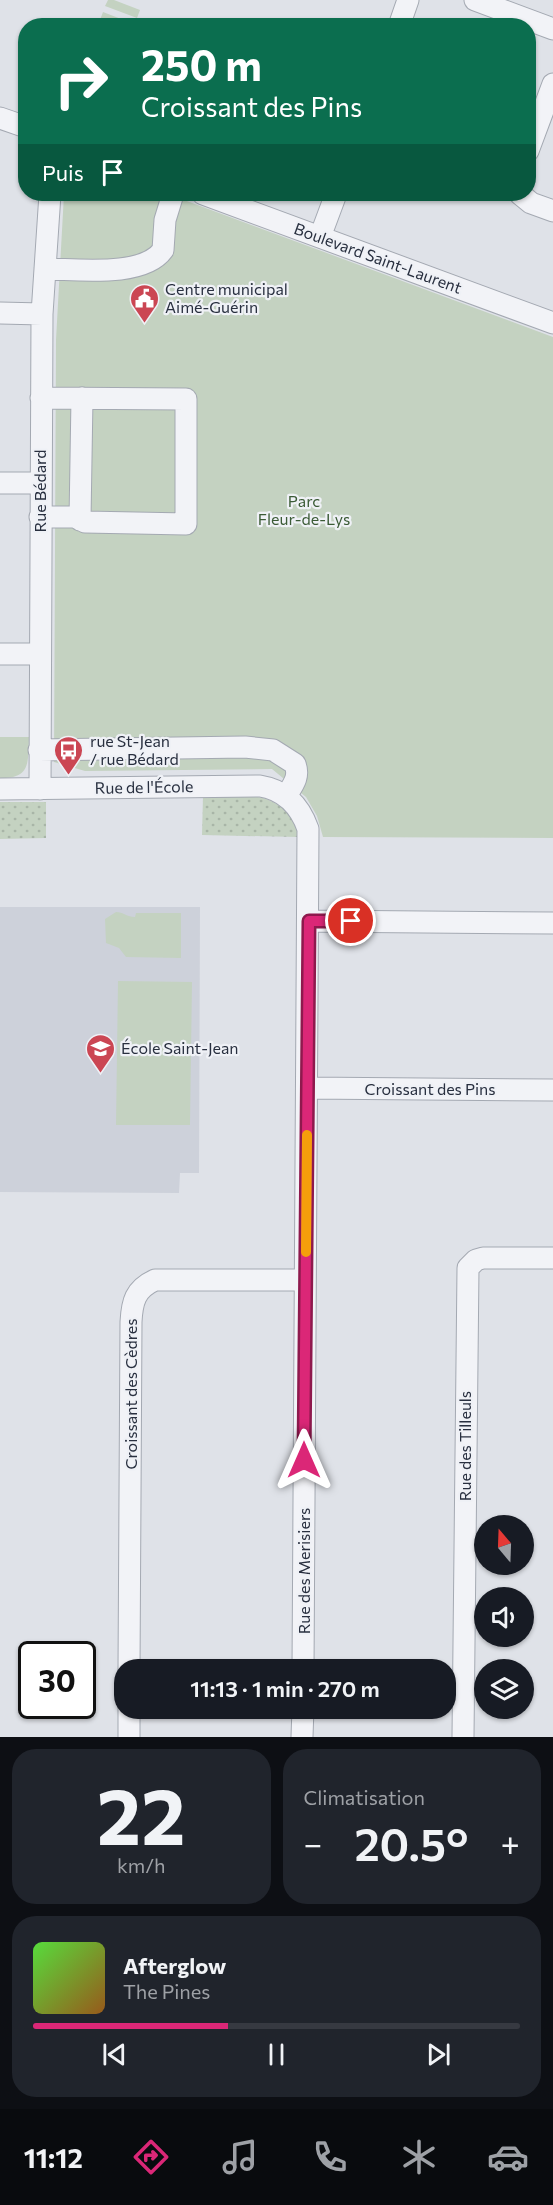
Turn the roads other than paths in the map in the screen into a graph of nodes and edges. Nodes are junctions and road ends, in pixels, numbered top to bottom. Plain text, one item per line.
1 (408, 0) edge
2 (476, 0) edge
3 (402, 18) edge
4 (524, 18) edge
5 (536, 23) edge
6 (553, 29) edge
7 (553, 84) edge
8 (0, 118) edge
9 (18, 125) edge
10 (536, 130) edge
11 (50, 201) edge
12 (171, 201) edge
13 (222, 201) edge
14 (333, 201) edge
15 (529, 201) edge
16 (553, 211) edge
17 (320, 237) junction
18 (45, 269) junction
19 (0, 313) edge
20 (42, 314) junction
21 (553, 322) edge
22 (41, 398) junction
23 (82, 398) junction
24 (0, 483) edge
25 (40, 483) junction
26 (40, 517) junction
27 (80, 520) junction
28 (0, 654) edge
29 (39, 654) junction
30 (39, 750) junction
31 (0, 789) edge
32 (40, 789) junction
33 (286, 796) junction
34 (309, 921) junction
35 (553, 923) edge
36 (307, 1088) junction
37 (553, 1090) edge
38 (553, 1258) edge
39 (305, 1280) junction
40 (129, 1659) edge
41 (303, 1659) edge
42 (129, 1719) edge
43 (303, 1719) edge
44 (129, 1737) edge
45 (302, 1737) edge
46 (463, 1737) edge

1 - 3 street
2 - 4 street
5 - 6 street
7 - 10 street
8 - 9 street
11 - 18 street, Rue Bédard
12 - 18 street
13 - 17 street, Boulevard Saint-Laurent
14 - 17 street
15 - 16 street
17 - 21 street, Boulevard Saint-Laurent
18 - 20 street, Rue Bédard
19 - 20 street
20 - 22 street, Rue Bédard
22 - 23 street
22 - 25 street, Rue Bédard
23 - 27 street
23 - 27 street
24 - 25 street
25 - 26 street, Rue Bédard
26 - 27 street
26 - 29 street, Rue Bédard
28 - 29 street
29 - 30 street, Rue Bédard
30 - 32 street, Rue Bédard
30 - 33 street
31 - 32 street, Rue de l'École
32 - 33 street, Rue de l'École
33 - 34 street, Rue des Merisiers
34 - 35 street
34 - 36 street, Rue des Merisiers
36 - 37 street, Croissant des Pins
36 - 39 street, Rue des Merisiers
38 - 46 street, Rue des Tilleuls
39 - 40 street, Croissant des Cèdres
39 - 41 street, Rue des Merisiers
42 - 44 street
43 - 45 street

